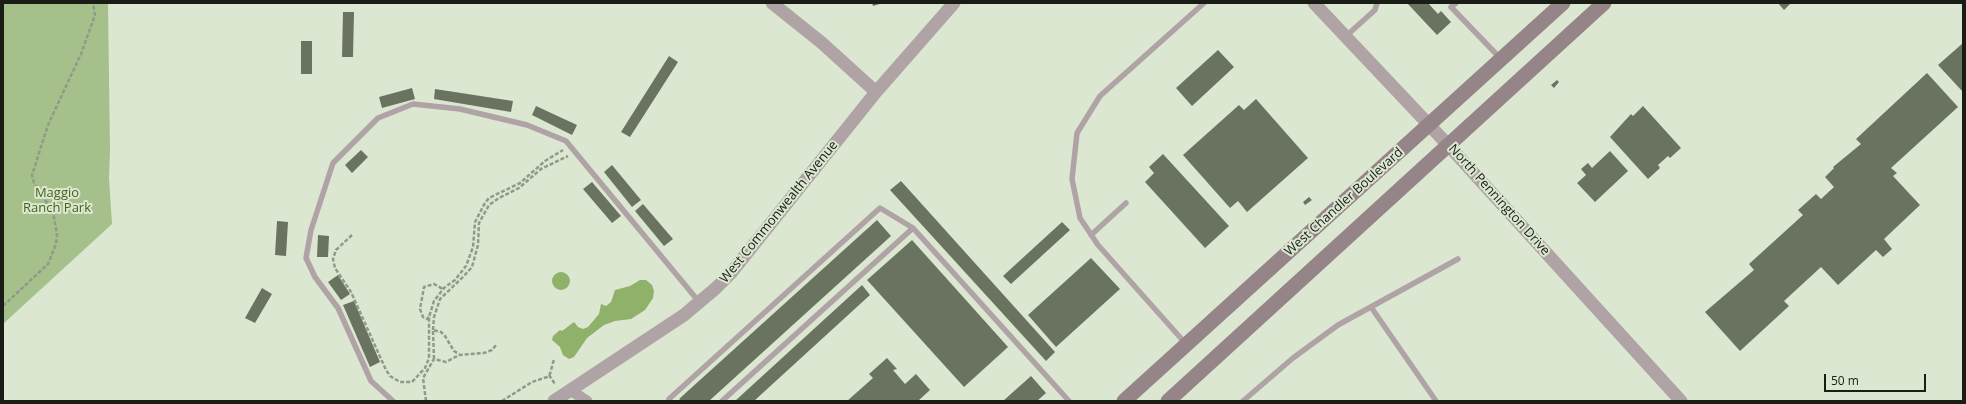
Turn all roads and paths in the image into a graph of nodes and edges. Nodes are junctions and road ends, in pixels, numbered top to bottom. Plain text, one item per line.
1 (93, 3) edge
2 (772, 3) edge
3 (954, 3) edge
4 (1204, 3) edge
5 (1314, 3) edge
6 (1377, 3) edge
7 (1564, 3) edge
8 (1604, 3) edge
9 (1452, 4) edge
10 (1346, 36) junction
11 (1501, 60) junction
12 (876, 92) junction
13 (1430, 125) junction
14 (570, 146) junction
15 (1449, 146) junction
16 (576, 152) junction
17 (1126, 203) dead end
18 (912, 228) junction
19 (1091, 234) junction
20 (352, 235) dead end
21 (1458, 259) dead end
22 (443, 289) junction
23 (700, 303) junction
24 (3, 306) edge
25 (1371, 306) junction
26 (429, 317) junction
27 (433, 330) junction
28 (498, 344) dead end
29 (1186, 344) junction
30 (459, 355) junction
31 (434, 359) junction
32 (554, 359) dead end
33 (549, 375) junction
34 (555, 384) dead end
35 (571, 396) edge
36 (393, 401) edge
37 (426, 401) edge
38 (502, 401) edge
39 (554, 401) edge
40 (587, 401) edge
41 (670, 401) edge
42 (722, 401) edge
43 (1069, 401) edge
44 (1124, 401) edge
45 (1168, 401) edge
46 (1243, 401) edge
47 (1436, 401) edge
48 (1681, 401) edge

1 - 24 path
2 - 12 street
3 - 12 street, West Commonwealth Avenue
4 - 19 lane
5 - 10 street, North Pennington Drive
6 - 10 lane
7 - 11 main road, West Chandler Boulevard
8 - 15 main road
9 - 11 lane
10 - 13 street, North Pennington Drive
11 - 13 main road, West Chandler Boulevard
12 - 23 street, West Commonwealth Avenue
13 - 15 street, North Pennington Drive
13 - 29 main road, West Chandler Boulevard
14 - 16 lane
14 - 22 path
14 - 36 lane
15 - 45 main road
15 - 48 street, North Pennington Drive
16 - 23 lane
16 - 27 path
17 - 19 lane
18 - 41 lane
18 - 42 lane
18 - 43 lane
19 - 29 lane
20 - 26 path
21 - 25 lane
22 - 26 path
22 - 26 path
23 - 35 street, West Commonwealth Avenue
25 - 46 lane
25 - 47 lane
27 - 30 path
27 - 31 path
28 - 30 path
29 - 44 main road, West Chandler Boulevard
30 - 31 path
31 - 37 path
32 - 33 path
33 - 34 path
33 - 38 path
35 - 39 street, West Commonwealth Avenue
35 - 40 street

